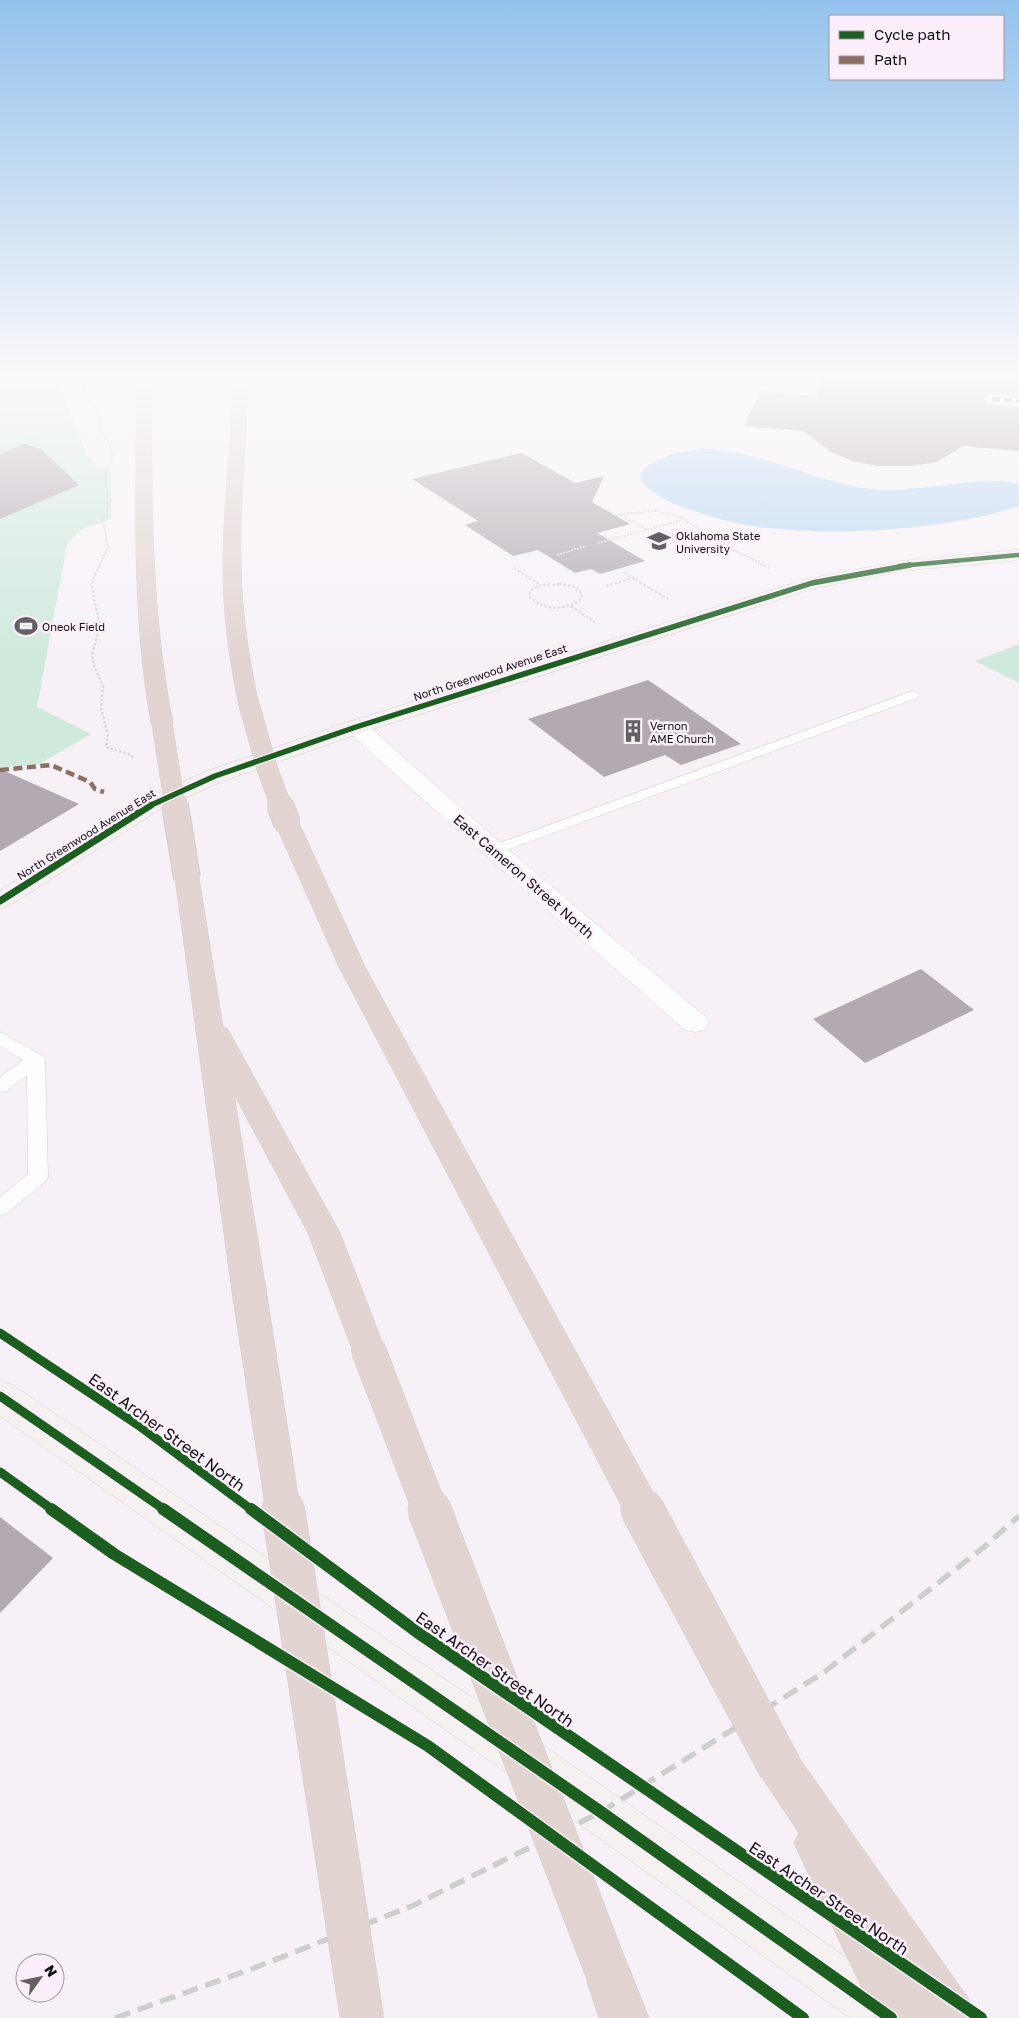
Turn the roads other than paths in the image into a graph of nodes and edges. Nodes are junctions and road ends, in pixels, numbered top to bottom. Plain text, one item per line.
1 (144, 473) edge
2 (236, 473) edge
3 (1019, 555) edge
4 (912, 695) dead end
5 (356, 727) junction
6 (494, 850) junction
7 (0, 901) edge
8 (207, 1018) junction
9 (695, 1023) dead end
10 (0, 1038) edge
11 (36, 1059) junction
12 (0, 1086) edge
13 (0, 1208) edge
14 (0, 1396) edge
15 (780, 1767) junction
16 (362, 2018) edge
17 (624, 2018) edge
18 (891, 2018) edge
19 (900, 2018) edge
20 (954, 2018) edge

1 - 8 highway, bridge
2 - 15 highway, bridge
3 - 5 street, North Greenwood Avenue East
4 - 6 lane
5 - 6 street, East Cameron Street North
5 - 7 street, North Greenwood Avenue East
6 - 9 street, East Cameron Street North
8 - 16 highway, bridge
8 - 17 highway, bridge
10 - 11 lane
11 - 12 lane
11 - 13 lane
14 - 18 street
15 - 19 highway
15 - 20 highway

